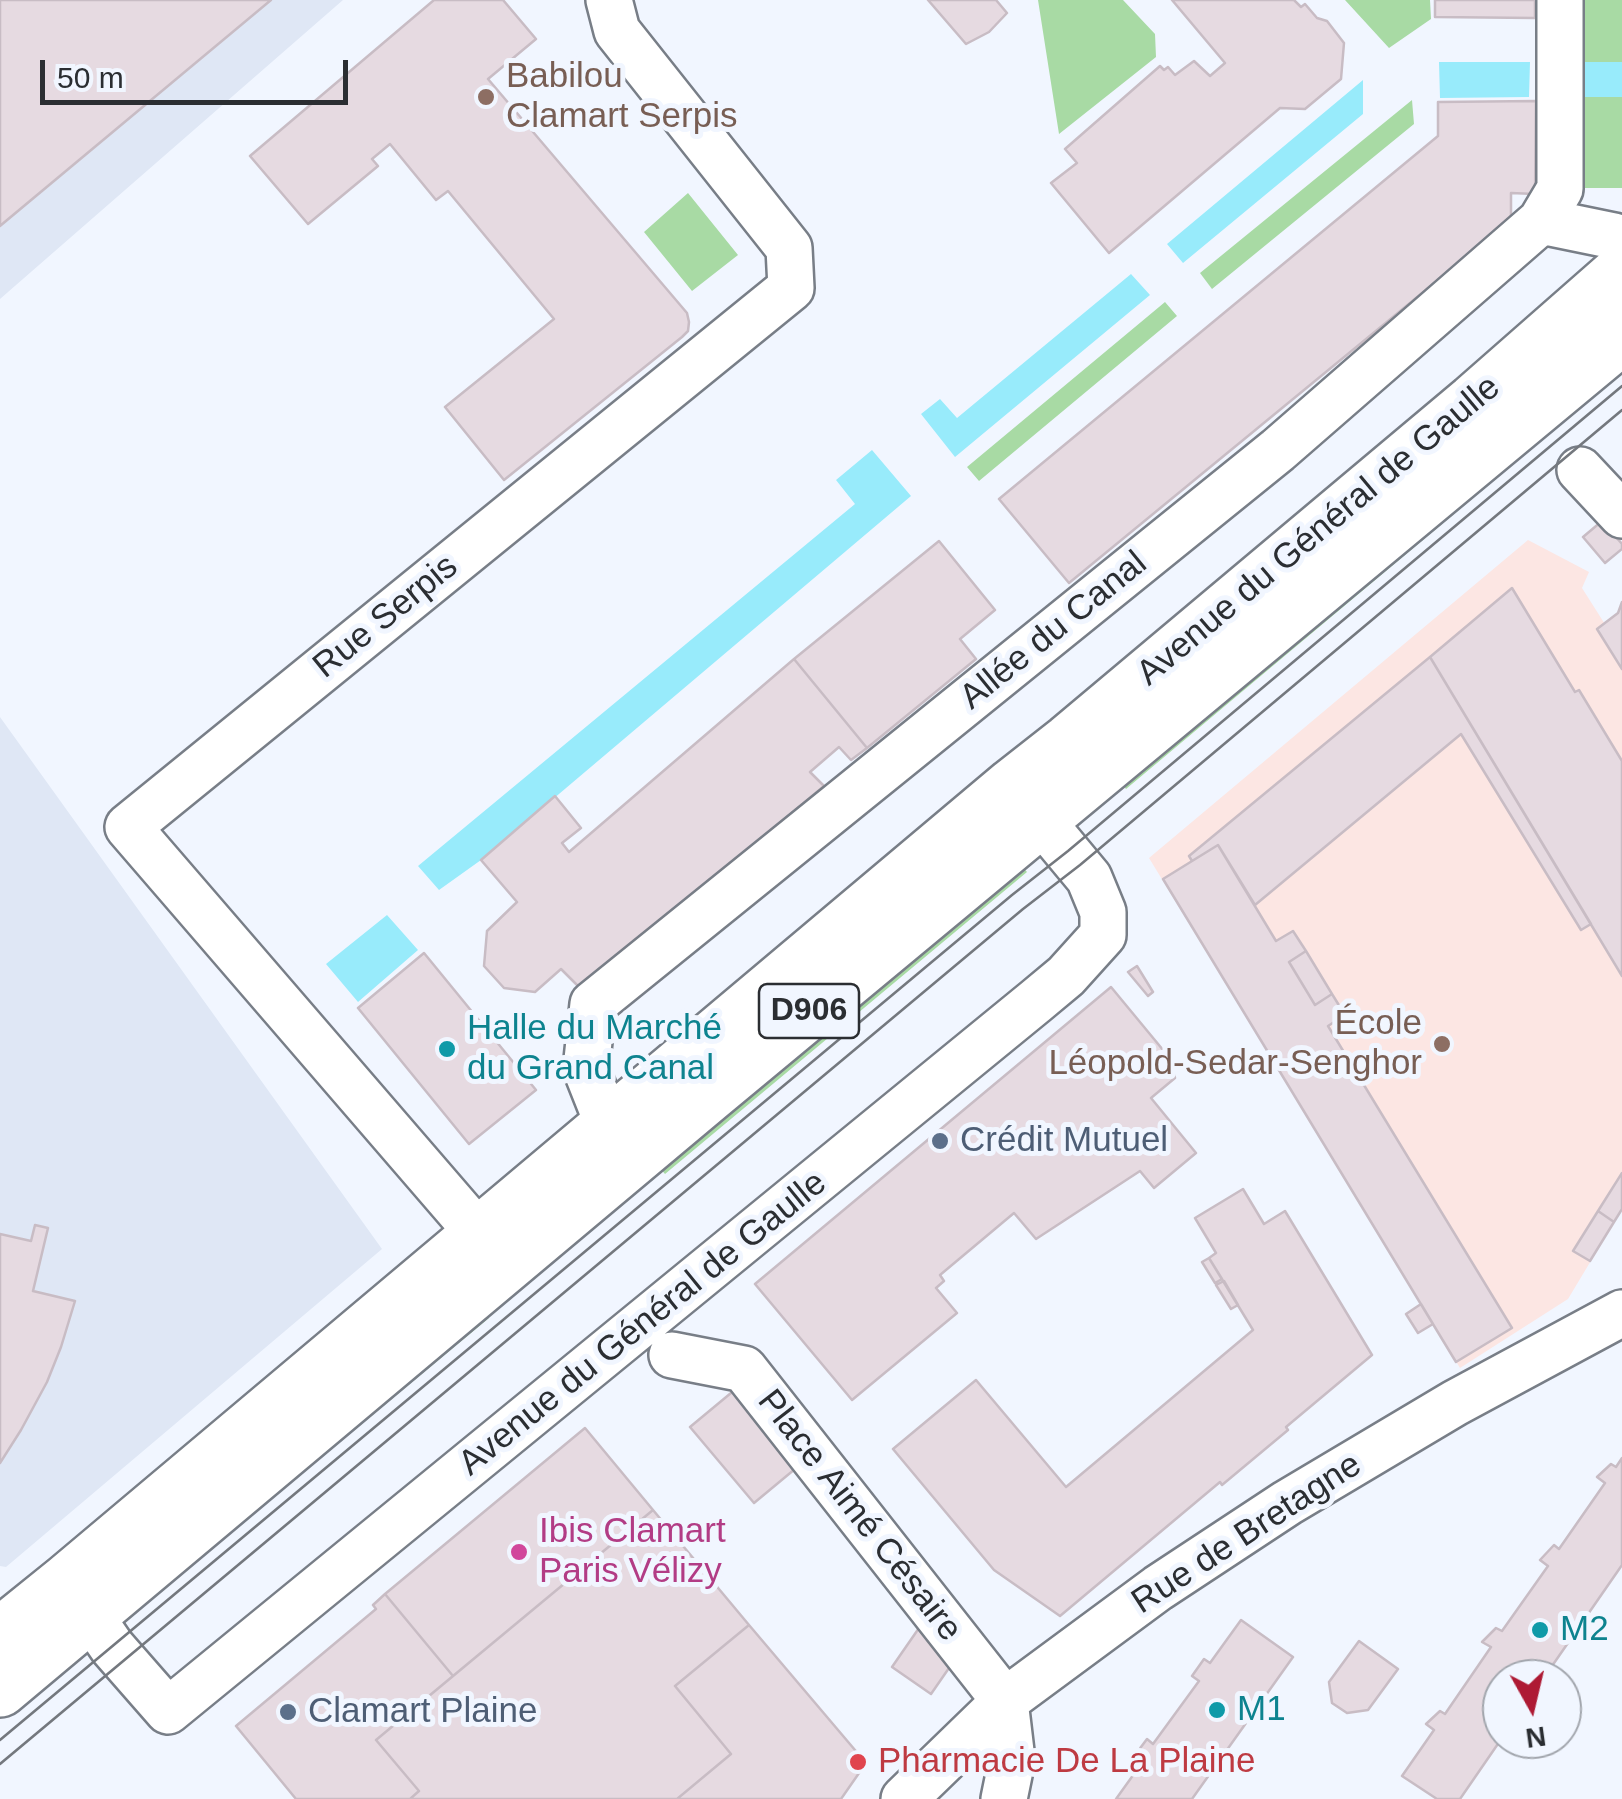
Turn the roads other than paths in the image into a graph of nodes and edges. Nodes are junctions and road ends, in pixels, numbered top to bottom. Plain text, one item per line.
1 (609, 0) edge
2 (1560, 0) edge
3 (1541, 221) junction
4 (1622, 241) edge
5 (1622, 272) edge
6 (1622, 336) edge
7 (1580, 470) dead end
8 (1622, 515) edge
9 (1027, 803) junction
10 (609, 1127) junction
11 (480, 1235) junction
12 (1622, 1313) edge
13 (672, 1355) dead end
14 (78, 1598) junction
15 (0, 1636) edge
16 (994, 1687) junction
17 (0, 1689) edge
18 (904, 1799) edge
19 (1004, 1799) edge

1 - 11 street, Rue Serpis
2 - 3 street
3 - 4 street
3 - 10 street, Allée du Canal
5 - 9 main road, Avenue du Général de Gaulle
6 - 9 main road, Avenue du Général de Gaulle / D906
7 - 8 street
9 - 10 main road, Avenue du Général de Gaulle
9 - 14 main road, Avenue du Général de Gaulle / D906
9 - 14 street, Avenue du Général de Gaulle
10 - 11 main road, Avenue du Général de Gaulle
11 - 14 main road, Avenue du Général de Gaulle
12 - 16 street, Rue de Bretagne
13 - 16 street, Place Aimé Césaire
14 - 15 main road, Avenue du Général de Gaulle
14 - 17 main road, Avenue du Général de Gaulle / D906
16 - 18 street, Rue de Bretagne
16 - 19 street

